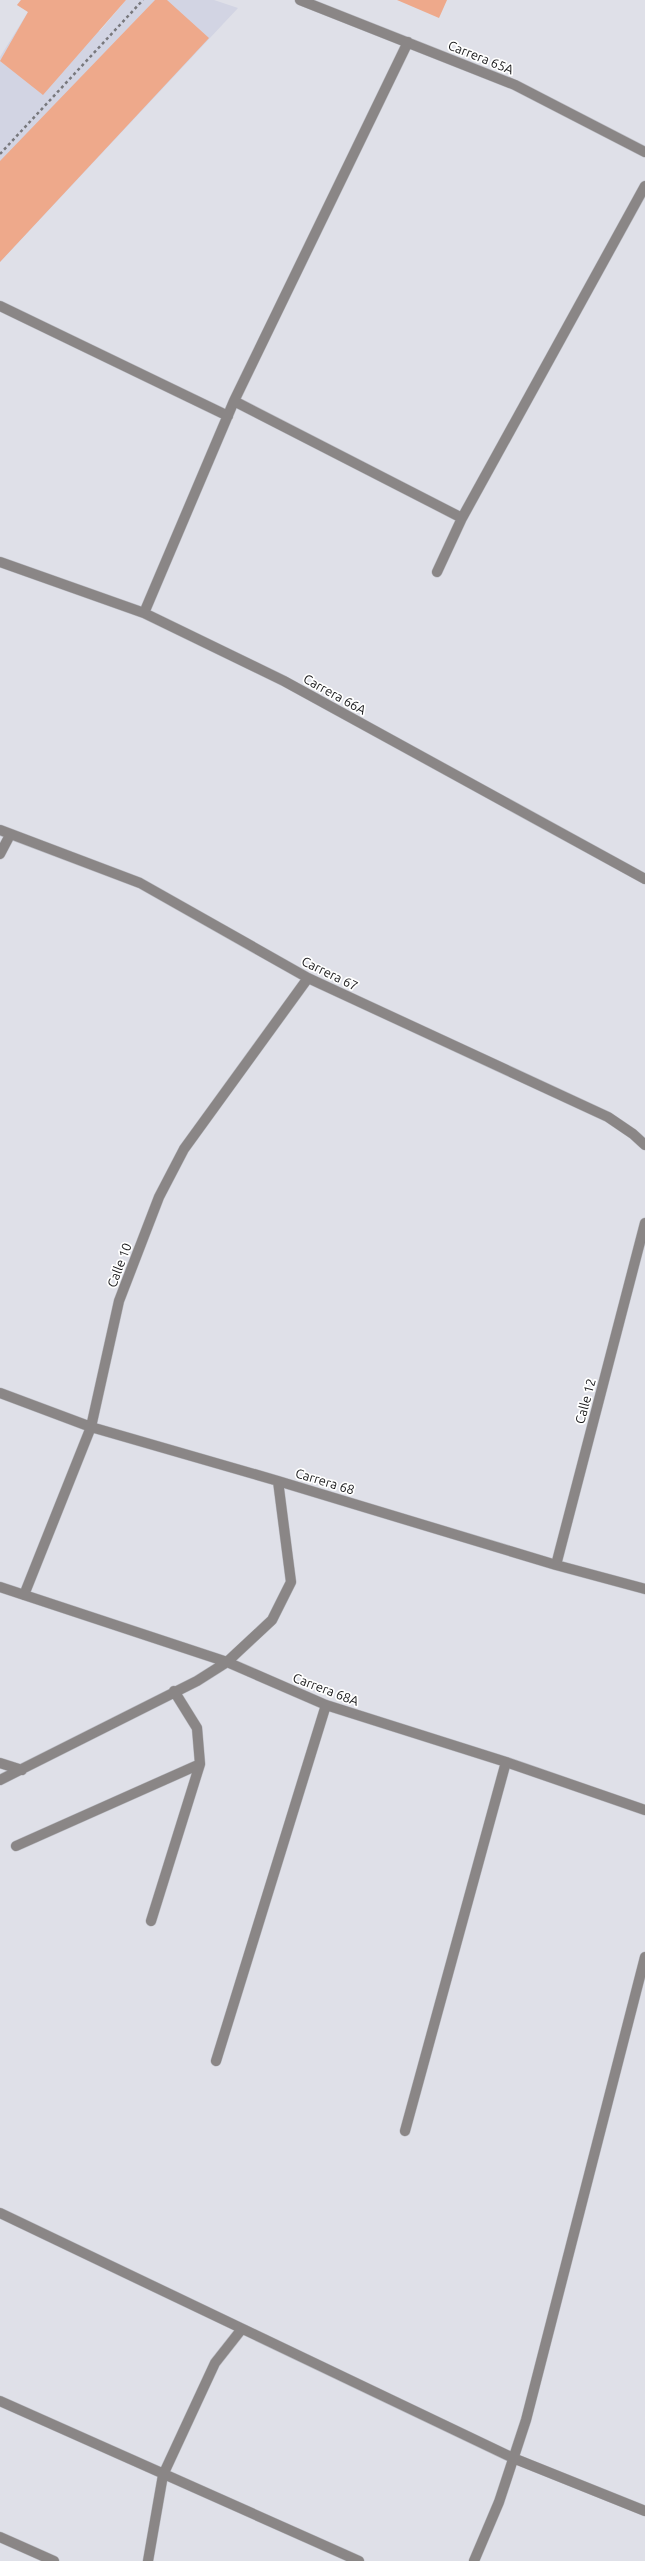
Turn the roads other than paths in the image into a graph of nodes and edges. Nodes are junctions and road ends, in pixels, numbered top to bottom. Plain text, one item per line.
1 (300, 0) edge
2 (408, 42) junction
3 (645, 152) edge
4 (645, 186) edge
5 (0, 306) edge
6 (234, 401) junction
7 (228, 416) junction
8 (462, 518) junction
9 (0, 562) edge
10 (437, 572) dead end
11 (144, 613) junction
12 (0, 830) edge
13 (10, 835) junction
14 (0, 854) edge
15 (645, 879) edge
16 (308, 978) junction
17 (645, 1145) edge
18 (645, 1223) edge
19 (642, 1245) edge
20 (0, 1393) edge
21 (92, 1427) junction
22 (278, 1481) junction
23 (556, 1565) junction
24 (0, 1587) edge
25 (645, 1589) edge
26 (24, 1595) junction
27 (227, 1662) junction
28 (174, 1691) junction
29 (326, 1705) junction
30 (506, 1762) junction
31 (0, 1763) edge
32 (200, 1764) junction
33 (22, 1770) junction
34 (0, 1780) edge
35 (645, 1810) edge
36 (16, 1846) dead end
37 (151, 1922) dead end
38 (645, 1957) edge
39 (216, 2061) dead end
40 (405, 2130) dead end
41 (0, 2213) edge
42 (241, 2330) junction
43 (0, 2401) edge
44 (513, 2458) junction
45 (163, 2475) junction
46 (645, 2511) edge
47 (0, 2537) edge
48 (54, 2561) edge
49 (148, 2561) edge
50 (359, 2561) edge
51 (474, 2561) edge

1 - 2 street, Carrera 65A
2 - 3 street, Carrera 65A
2 - 6 street
4 - 8 street
5 - 7 street
6 - 7 street
6 - 8 street
7 - 11 street
8 - 10 street
9 - 11 street, Carrera 66A
11 - 15 street, Carrera 66A
12 - 13 street, Carrera 67
13 - 14 street
13 - 16 street, Carrera 67
16 - 17 street, Carrera 67
16 - 21 street, Calle 10
18 - 19 street
19 - 23 street, Calle 12
20 - 21 street, Carrera 68
21 - 22 street, Carrera 68
21 - 26 street, Calle 10
22 - 23 street, Carrera 68
22 - 27 street
23 - 25 street, Carrera 68
24 - 26 street, Carrera 68A
26 - 27 street, Carrera 68A
27 - 28 street
27 - 29 street, Carrera 68A
28 - 32 street
28 - 33 street
29 - 30 street, Carrera 68A
29 - 39 street
30 - 35 street, Carrera 68A
30 - 40 street
31 - 33 street
32 - 36 street
32 - 37 street
33 - 34 street
38 - 44 street
41 - 42 street
42 - 44 street
42 - 45 street
43 - 45 street
44 - 46 street
44 - 51 street
45 - 49 street
45 - 50 street
47 - 48 street

